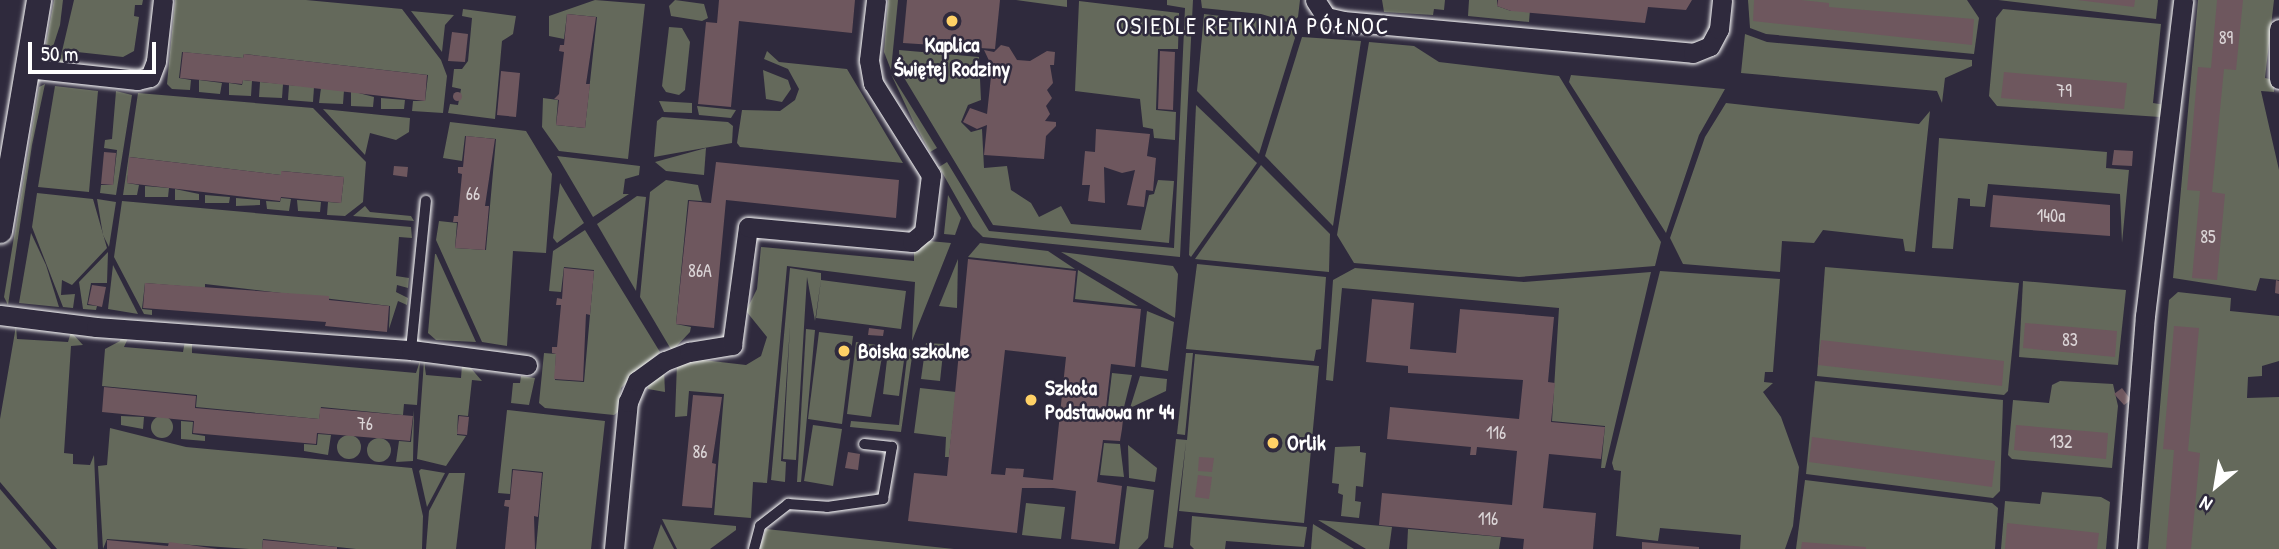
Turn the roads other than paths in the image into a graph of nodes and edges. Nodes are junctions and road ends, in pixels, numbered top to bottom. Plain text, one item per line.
1 (39, 0) edge
2 (163, 0) edge
3 (876, 0) edge
4 (1315, 0) edge
5 (1722, 0) edge
6 (2183, 0) edge
7 (2279, 29) edge
8 (27, 68) junction
9 (2279, 79) edge
10 (426, 201) dead end
11 (0, 231) edge
12 (0, 315) edge
13 (411, 350) junction
14 (527, 365) dead end
15 (864, 444) dead end
16 (614, 549) edge
17 (754, 549) edge
18 (2127, 549) edge

1 - 8 street
2 - 8 street
3 - 16 street
4 - 5 street
6 - 18 street
7 - 9 street
8 - 11 street
10 - 13 lane
12 - 13 street
13 - 14 street
15 - 17 lane

